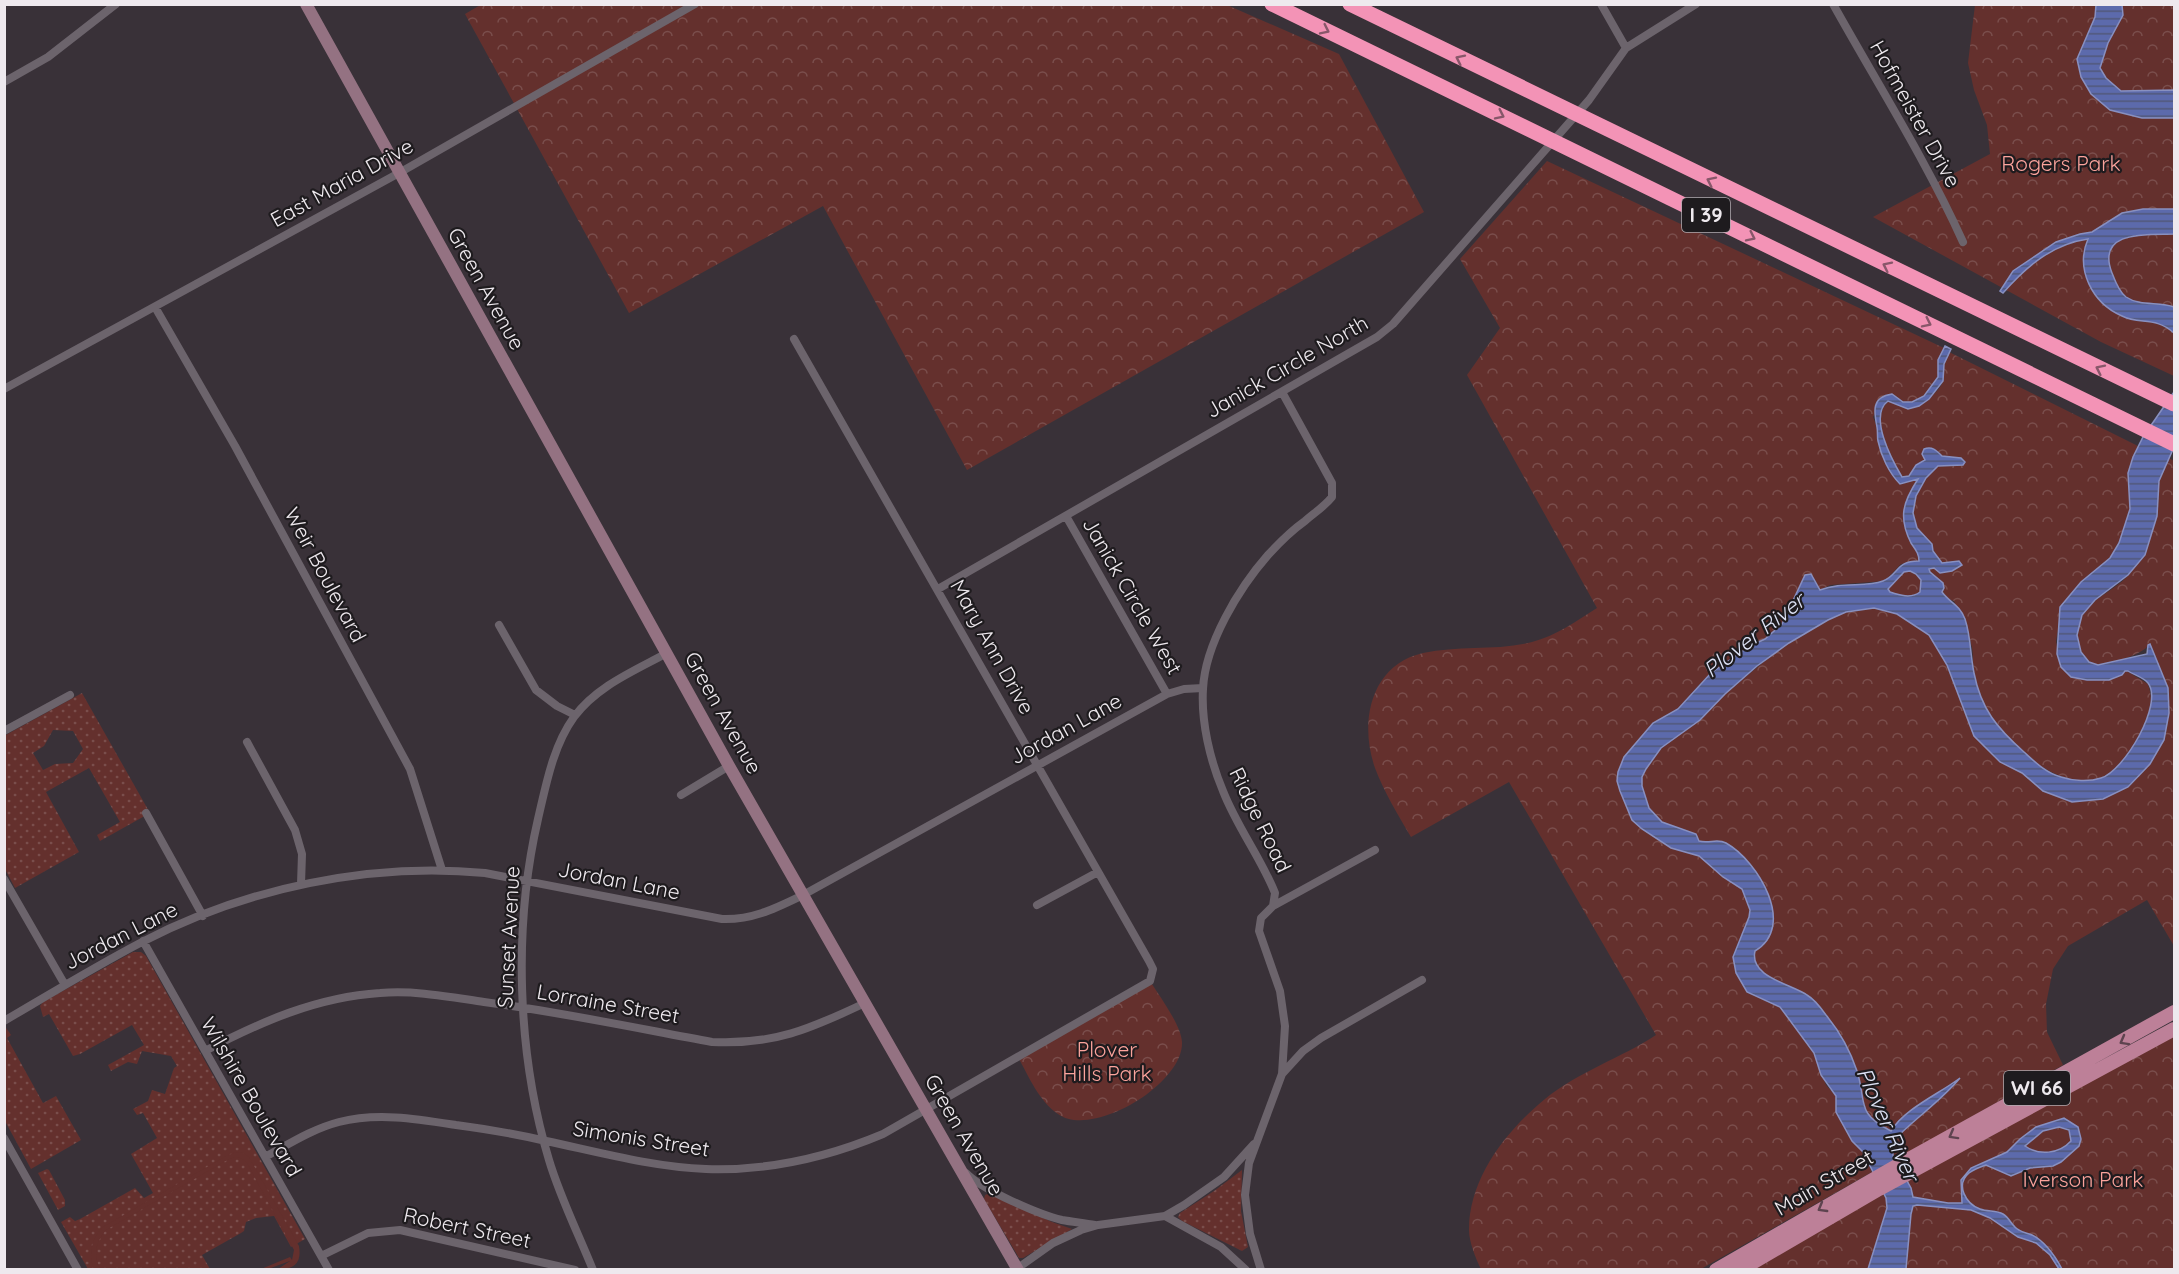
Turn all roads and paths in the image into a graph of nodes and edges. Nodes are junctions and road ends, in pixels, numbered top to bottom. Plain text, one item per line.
1 (116, 4) edge
2 (306, 4) edge
3 (695, 4) edge
4 (1272, 4) edge
5 (1350, 4) edge
6 (1602, 4) edge
7 (1696, 4) edge
8 (1833, 4) edge
9 (1626, 48) junction
10 (4, 82) edge
11 (399, 173) junction
12 (1963, 242) dead end
13 (155, 307) junction
14 (794, 339) dead end
15 (4, 389) edge
16 (1282, 392) junction
17 (2175, 404) edge
18 (2175, 444) edge
19 (1066, 516) junction
20 (938, 589) junction
21 (499, 625) dead end
22 (667, 653) junction
23 (1203, 688) junction
24 (1167, 694) junction
25 (70, 695) dead end
26 (575, 715) junction
27 (4, 731) edge
28 (247, 742) dead end
29 (1038, 765) junction
30 (729, 766) junction
31 (681, 795) dead end
32 (146, 813) dead end
33 (1375, 850) dead end
34 (442, 870) junction
35 (1098, 872) junction
36 (4, 879) edge
37 (526, 881) junction
38 (301, 884) junction
39 (803, 896) junction
40 (1037, 905) dead end
41 (1273, 906) junction
42 (202, 916) junction
43 (143, 941) junction
44 (1153, 976) joint
45 (1422, 980) dead end
46 (65, 985) junction
47 (865, 1003) junction
48 (522, 1007) junction
49 (2175, 1012) edge
50 (4, 1021) edge
51 (2175, 1029) edge
52 (205, 1051) junction
53 (1282, 1074) junction
54 (927, 1109) junction
55 (4, 1138) edge
56 (1258, 1139) junction
57 (543, 1140) junction
58 (265, 1157) junction
59 (960, 1166) junction
60 (1902, 1169) junction
61 (1876, 1184) junction
62 (1165, 1216) junction
63 (1098, 1225) junction
64 (321, 1256) junction
65 (78, 1269) edge
66 (329, 1269) edge
67 (574, 1269) edge
68 (593, 1269) edge
69 (1017, 1269) edge
70 (1246, 1269) edge
71 (1261, 1269) edge
72 (1716, 1269) edge
73 (1740, 1269) edge

1 - 10 street
2 - 11 street, Green Avenue
3 - 11 street, East Maria Drive
4 -> 18 highway, I 39
17 -> 5 highway, I 39
6 - 9 street
7 - 9 street, Janick Circle North
8 - 12 street, Hofmeister Drive
9 - 16 street, Janick Circle North
11 - 13 street, East Maria Drive
11 - 22 street, Green Avenue
13 - 15 street, East Maria Drive
13 - 34 street, Weir Boulevard
14 - 20 street, Mary Ann Drive
16 - 19 street, Janick Circle North
16 - 23 street, Ridge Road
19 - 20 street, Janick Circle North
19 - 24 street, Janick Circle West
20 - 29 street, Mary Ann Drive
21 - 26 street
22 - 26 street, Sunset Avenue
22 - 30 street, Green Avenue
23 - 24 street, Jordan Lane
23 - 41 street, Ridge Road
24 - 29 street, Jordan Lane
25 - 27 street
26 - 37 street, Sunset Avenue
28 - 38 street
29 - 35 street, Mary Ann Drive
29 - 39 street, Jordan Lane
30 - 31 street
30 - 39 street, Green Avenue
32 - 42 street
33 - 41 street
34 - 37 street, Jordan Lane
34 - 38 street, Jordan Lane
35 - 40 street
35 - 44 street, Mary Ann Drive
36 - 46 street
37 - 39 street, Jordan Lane
37 - 48 street, Sunset Avenue
38 - 42 street, Jordan Lane
39 - 47 street, Green Avenue
41 - 53 street, Ridge Road
42 - 43 street, Jordan Lane
43 - 46 street, Jordan Lane
43 - 52 street, Wilshire Boulevard
44 - 54 street, Simonis Street
45 - 53 street
46 - 50 street, Jordan Lane
47 - 48 street, Lorraine Street
47 - 54 street, Green Avenue
48 - 52 street, Lorraine Street
48 - 57 street, Sunset Avenue
49 -> 60 main road, Main Street / WI 66
51 - 60 main road, Main Street / WI 66
52 - 58 street, Wilshire Boulevard
53 - 56 street, Ridge Road
54 - 57 street, Simonis Street
54 - 59 street, Green Avenue
55 - 65 street
56 - 62 street
56 - 71 street, Ridge Road
57 - 58 street, Simonis Street
57 - 68 street, Sunset Avenue
58 - 64 street, Wilshire Boulevard
59 - 63 street
59 - 69 street, Green Avenue
60 - 61 main road, Main Street / WI 66
61 -> 72 main road, Main Street / WI 66
61 - 73 main road, Main Street / WI 66
62 - 63 street
62 - 70 street
63 - 69 street
64 - 66 street, Wilshire Boulevard
64 - 67 street, Robert Street

